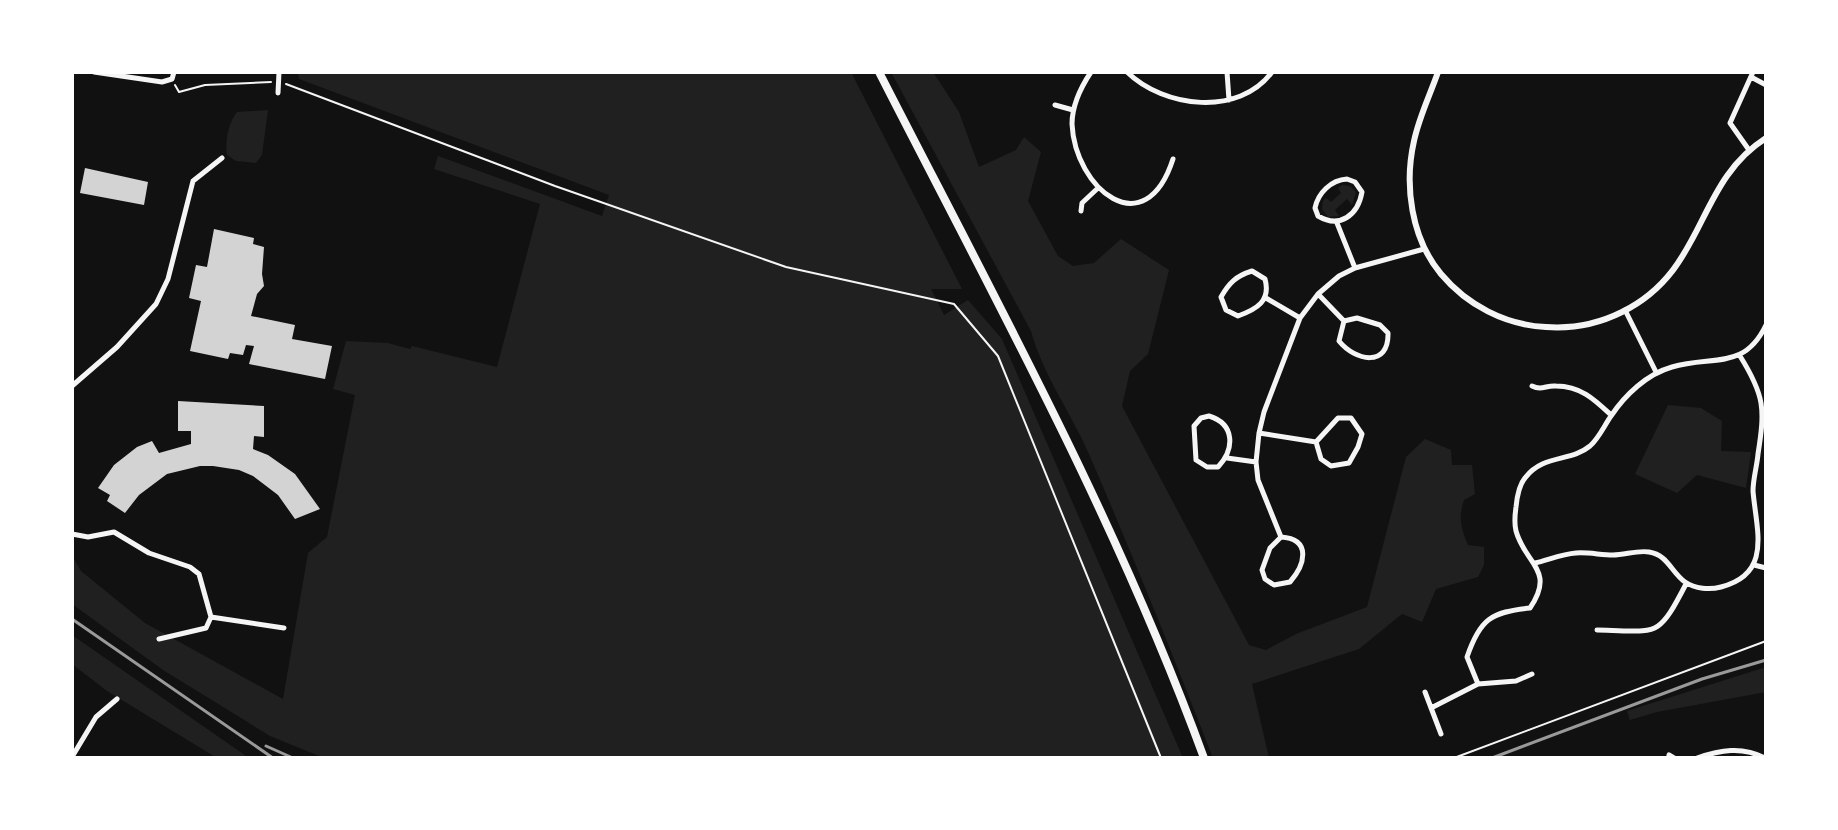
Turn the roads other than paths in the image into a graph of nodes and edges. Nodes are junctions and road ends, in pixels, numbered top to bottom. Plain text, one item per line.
1 (94, 72) edge
2 (174, 72) edge
3 (279, 72) edge
4 (879, 72) edge
5 (1091, 72) edge
6 (1127, 72) edge
7 (1227, 72) edge
8 (1272, 72) edge
9 (1438, 72) edge
10 (1752, 74) edge
11 (1766, 85) edge
12 (278, 93) dead end
13 (1229, 100) junction
14 (1055, 105) dead end
15 (1073, 110) junction
16 (1766, 138) edge
17 (1749, 150) junction
18 (222, 158) dead end
19 (1173, 159) dead end
20 (1098, 188) junction
21 (1081, 211) dead end
22 (1337, 223) junction
23 (1424, 249) junction
24 (1355, 268) junction
25 (1318, 294) junction
26 (1266, 298) junction
27 (1625, 310) junction
28 (1300, 318) junction
29 (1344, 321) junction
30 (1766, 325) edge
31 (1740, 356) junction
32 (1656, 372) junction
33 (72, 386) edge
34 (1532, 386) dead end
35 (1611, 415) junction
36 (1259, 433) junction
37 (1316, 442) junction
38 (1227, 458) junction
39 (1256, 462) junction
40 (72, 534) edge
41 (1281, 537) junction
42 (1535, 563) junction
43 (1754, 565) junction
44 (1766, 568) edge
45 (1686, 584) junction
46 (211, 617) junction
47 (284, 628) dead end
48 (1597, 630) dead end
49 (159, 639) dead end
50 (1532, 674) dead end
51 (1478, 684) junction
52 (1425, 692) dead end
53 (117, 699) dead end
54 (1431, 708) junction
55 (1441, 734) dead end
56 (72, 757) edge
57 (1204, 758) edge
58 (1697, 758) edge
59 (1765, 758) edge

1 - 2 street
3 - 12 street
4 - 57 main road
5 - 15 street
6 - 13 street
7 - 13 street
8 - 13 street
9 - 23 street
10 - 11 street
10 - 17 street
14 - 15 street
15 - 20 street
16 - 17 street
17 - 27 street
18 - 33 street
19 - 20 street
20 - 21 street
22 - 22 street
22 - 24 street
23 - 24 street
23 - 27 street
24 - 25 street
25 - 28 street
25 - 29 street
26 - 26 street
26 - 28 street
27 - 32 street
28 - 36 street
29 - 29 street
30 - 31 street
31 - 32 street
31 - 43 street
32 - 35 street
34 - 35 street
35 - 42 street
36 - 37 street
36 - 39 street
37 - 37 street
38 - 38 street
38 - 39 street
39 - 41 street
40 - 46 street
41 - 41 street
42 - 45 street
42 - 51 street
43 - 44 street
43 - 45 street
45 - 48 street
46 - 47 street
46 - 49 street
50 - 51 street
51 - 54 street
52 - 54 street
53 - 56 street
54 - 55 street
58 - 59 street

